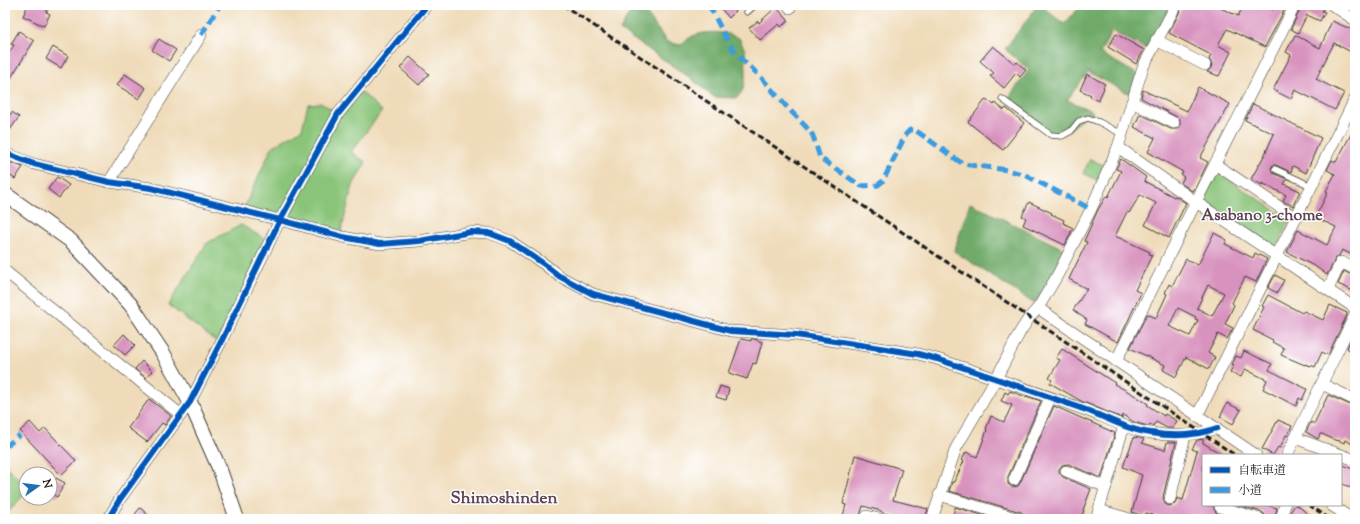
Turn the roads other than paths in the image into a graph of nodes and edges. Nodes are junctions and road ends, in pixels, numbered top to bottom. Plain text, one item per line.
1 (427, 5) edge
2 (755, 5) edge
3 (1176, 5) edge
4 (1295, 5) edge
5 (1332, 5) edge
6 (747, 12) dead end
7 (1355, 20) edge
8 (201, 35) dead end
9 (1156, 40) junction
10 (1204, 65) dead end
11 (1002, 99) dead end
12 (1355, 99) edge
13 (1132, 102) junction
14 (1174, 123) dead end
15 (1123, 134) junction
16 (1118, 147) junction
17 (5, 153) edge
18 (1215, 164) junction
19 (1275, 169) dead end
20 (109, 182) junction
21 (1311, 186) junction
22 (5, 194) edge
23 (1196, 202) junction
24 (1296, 218) junction
25 (280, 220) junction
26 (1276, 255) junction
27 (1355, 269) edge
28 (5, 271) edge
29 (1328, 289) junction
30 (1038, 308) junction
31 (1355, 308) edge
32 (1355, 315) edge
33 (1116, 361) junction
34 (996, 379) junction
35 (1322, 384) junction
36 (1050, 398) junction
37 (1355, 400) edge
38 (190, 402) junction
39 (181, 415) junction
40 (1197, 416) junction
41 (1124, 426) junction
42 (1217, 428) junction
43 (1185, 436) junction
44 (1295, 438) junction
45 (1255, 454) edge
46 (1287, 454) edge
47 (1339, 454) edge
48 (1342, 455) edge
49 (1355, 460) edge
50 (1066, 471) dead end
51 (1014, 480) dead end
52 (1106, 487) junction
53 (940, 495) junction
54 (1170, 499) dead end
55 (1285, 506) edge
56 (1332, 506) edge
57 (1220, 507) dead end
58 (1098, 514) edge
59 (1282, 518) edge
60 (108, 519) edge
61 (237, 519) edge
62 (866, 519) edge
63 (879, 519) edge
64 (932, 519) edge
65 (1019, 519) edge
66 (1130, 519) edge
67 (1260, 519) edge
68 (1352, 519) edge

1 - 25 street
2 - 6 lane
3 - 9 street
4 - 18 street
5 - 7 street
8 - 20 street
9 - 10 street
9 - 13 street
11 - 15 lane
12 - 21 street
13 - 14 street
13 - 15 street
15 - 16 street
16 - 23 street
16 - 30 street
17 - 20 street
18 - 23 street
18 - 24 street
19 - 21 lane
20 - 25 street
21 - 24 street
22 - 38 street
23 - 26 street
23 - 33 street
24 - 26 street
25 - 34 street
25 - 38 street
26 - 29 street
26 - 40 street
27 - 29 street
28 - 39 street
29 - 31 street
30 - 33 street
30 - 34 street
32 - 35 street
33 - 40 street
34 - 36 street
34 - 53 street
35 - 37 street
35 - 44 street
36 - 41 street
36 - 51 street
38 - 39 street
38 - 61 street
39 - 60 street
40 - 42 street
41 - 43 street
41 - 52 street
42 - 43 street
42 - 45 street
43 - 54 street
44 - 46 street
44 - 47 street
48 - 49 street
50 - 52 street
52 - 58 street
53 - 64 street
53 - 65 street
55 - 59 street
56 - 68 street
57 - 67 street
58 - 66 street
62 - 63 street

